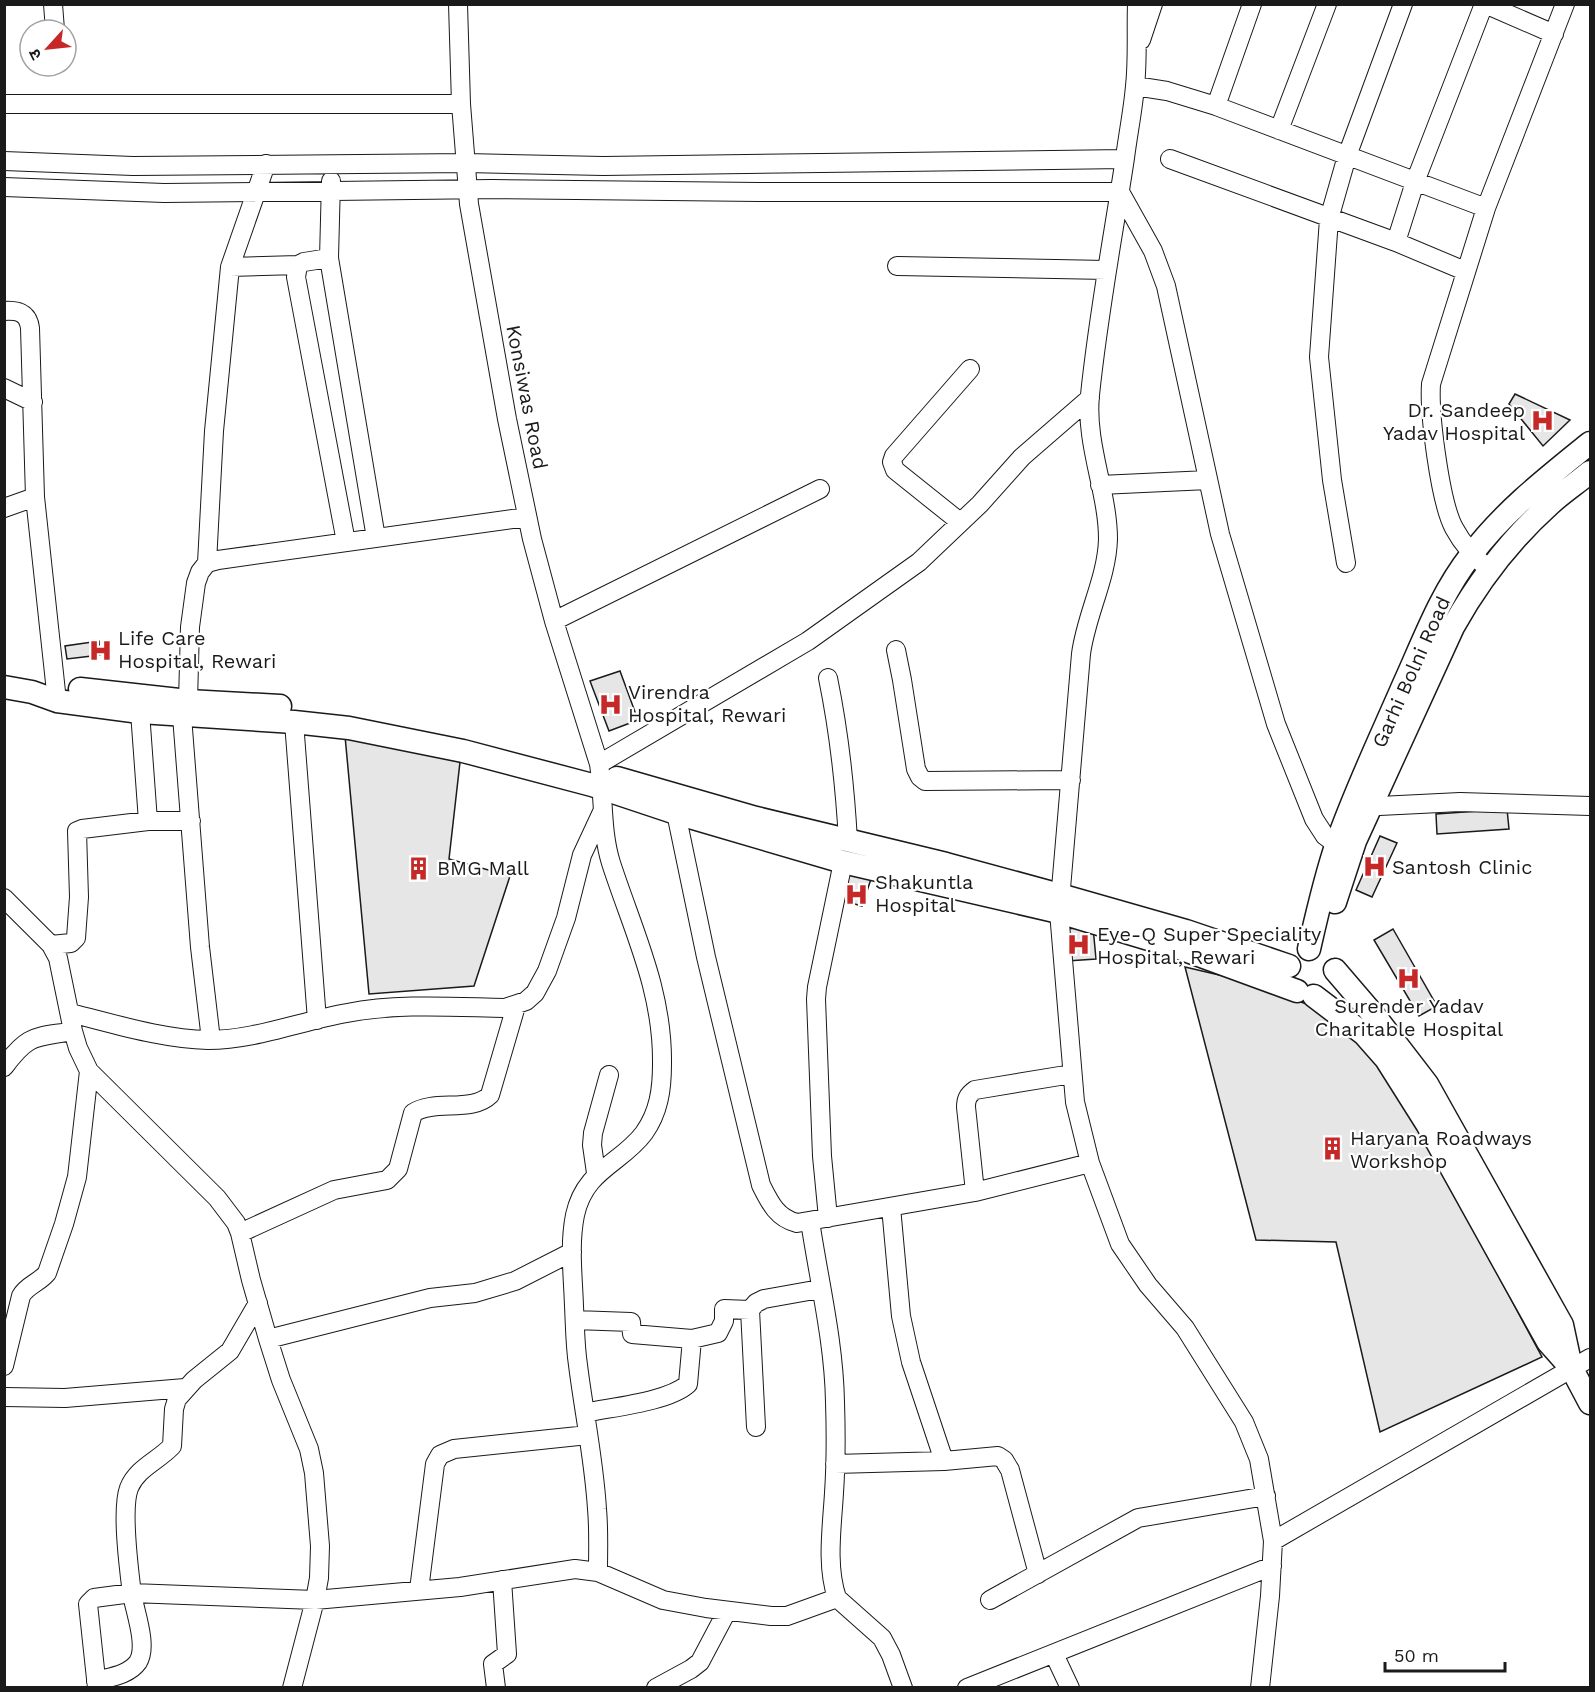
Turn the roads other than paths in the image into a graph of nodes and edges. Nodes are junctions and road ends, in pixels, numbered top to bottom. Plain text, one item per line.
1 (458, 4) edge
2 (1137, 4) edge
3 (1153, 4) edge
4 (1252, 4) edge
5 (1327, 4) edge
6 (1403, 4) edge
7 (1485, 4) edge
8 (1565, 4) edge
9 (1554, 34) junction
10 (1136, 57) junction
11 (1135, 86) junction
12 (4, 104) edge
13 (461, 104) junction
14 (1216, 106) junction
15 (1279, 130) junction
16 (1347, 156) junction
17 (1124, 159) junction
18 (1170, 159) dead end
19 (4, 161) edge
20 (967, 162) junction
21 (466, 163) junction
22 (266, 164) junction
23 (333, 165) junction
24 (1415, 182) junction
25 (4, 187) edge
26 (468, 190) junction
27 (965, 191) junction
28 (257, 192) junction
29 (330, 192) junction
30 (1120, 192) junction
31 (1486, 208) junction
32 (1329, 219) junction
33 (1396, 242) junction
34 (329, 258) junction
35 (298, 265) junction
36 (897, 266) dead end
37 (230, 267) junction
38 (1107, 270) junction
39 (1466, 271) junction
40 (4, 311) edge
41 (970, 369) dead end
42 (4, 388) edge
43 (1090, 398) junction
44 (33, 402) junction
45 (1590, 443) edge
46 (1590, 472) edge
47 (1208, 480) junction
48 (1100, 485) junction
49 (820, 489) dead end
50 (35, 497) junction
51 (4, 508) edge
52 (527, 517) junction
53 (960, 522) junction
54 (376, 538) junction
55 (346, 542) junction
56 (1471, 554) junction
57 (207, 563) junction
58 (1346, 563) dead end
59 (1490, 570) junction
60 (554, 621) junction
61 (896, 650) dead end
62 (828, 678) dead end
63 (4, 687) edge
64 (56, 693) junction
65 (185, 708) junction
66 (140, 712) junction
67 (294, 722) junction
68 (600, 776) junction
69 (1071, 780) junction
70 (1590, 806) edge
71 (1361, 807) junction
72 (602, 812) junction
73 (676, 813) junction
74 (148, 821) junction
75 (191, 821) junction
76 (1344, 847) junction
77 (846, 852) junction
78 (4, 898) edge
79 (1059, 904) junction
80 (51, 945) junction
81 (1315, 950) junction
82 (1289, 966) junction
83 (1335, 970) junction
84 (1306, 993) junction
85 (516, 1006) junction
86 (317, 1020) junction
87 (72, 1022) junction
88 (211, 1040) junction
89 (4, 1066) edge
90 (89, 1071) junction
91 (1072, 1074) junction
92 (609, 1075) dead end
93 (1090, 1163) junction
94 (596, 1173) junction
95 (975, 1192) junction
96 (891, 1207) junction
97 (828, 1218) junction
98 (810, 1221) junction
99 (240, 1233) junction
100 (572, 1252) junction
101 (820, 1289) junction
102 (258, 1303) junction
103 (750, 1310) junction
104 (575, 1320) junction
105 (268, 1339) junction
106 (692, 1339) junction
107 (1581, 1363) edge
108 (4, 1366) edge
109 (185, 1388) junction
110 (4, 1397) edge
111 (1590, 1403) edge
112 (585, 1413) junction
113 (756, 1427) dead end
114 (588, 1435) junction
115 (944, 1461) junction
116 (836, 1464) junction
117 (1266, 1496) junction
118 (1273, 1541) junction
119 (1272, 1566) junction
120 (598, 1572) junction
121 (1038, 1574) junction
122 (502, 1580) junction
123 (419, 1590) junction
124 (132, 1593) junction
125 (837, 1598) junction
126 (315, 1600) junction
127 (990, 1600) dead end
128 (727, 1611) junction
129 (1054, 1654) junction
130 (97, 1684) edge
131 (292, 1688) edge
132 (496, 1688) edge
133 (656, 1688) edge
134 (903, 1688) edge
135 (967, 1688) edge
136 (1070, 1688) edge
137 (1260, 1688) edge

1 - 13 street, Konsiwas Road
2 - 10 street
3 - 10 street
4 - 14 street
5 - 15 street
6 - 16 street
7 - 9 street
7 - 24 street
8 - 9 street
9 - 31 street
10 - 11 street
11 - 14 street
11 - 17 street
12 - 13 street
13 - 21 street, Konsiwas Road
14 - 15 street
15 - 16 street
16 - 24 street
16 - 32 street
17 - 20 street
17 - 30 street
18 - 32 street
19 - 22 street
20 - 21 street
20 - 27 street
21 - 23 street
21 - 26 street, Konsiwas Road
22 - 23 street
22 - 28 street
23 - 29 street
24 - 31 street
24 - 33 street
25 - 28 street
26 - 27 street
26 - 29 street
26 - 52 street, Konsiwas Road
27 - 30 street
28 - 29 street
28 - 37 street
29 - 34 street
30 - 38 street
30 - 47 street
31 - 39 street
32 - 33 street
32 - 58 street
33 - 39 street
34 - 35 street
34 - 54 street
35 - 37 street
35 - 55 street
36 - 38 street
37 - 57 street
38 - 43 street
39 - 56 street
40 - 44 street
41 - 53 street
42 - 44 street
43 - 48 street
43 - 53 street
44 - 50 street
45 - 56 main road, Garhi Bolni Road
46 - 59 main road, Garhi Bolni Road
47 - 48 street
47 - 76 street
48 - 69 street
49 - 60 street
50 - 51 street
50 - 64 street
52 - 54 street
52 - 60 street, Konsiwas Road
53 - 68 street
54 - 55 street
55 - 57 street
56 - 59 street
56 - 71 main road, Garhi Bolni Road
57 - 65 street
59 - 71 main road, Garhi Bolni Road
60 - 68 street, Konsiwas Road
61 - 69 street
62 - 77 street
63 - 64 main road
64 - 65 main road
64 - 66 main road
65 - 66 main road
65 - 67 main road
65 - 68 main road
65 - 75 street
66 - 74 street
67 - 68 main road
67 - 86 street
68 - 72 street, Konsiwas Road
68 - 73 main road
68 - 77 main road
69 - 79 street
70 - 71 street
71 - 76 main road, Garhi Bolni Road
72 - 85 street
72 - 94 street
73 - 77 main road
73 - 98 street
74 - 75 street
74 - 80 street
75 - 88 street
76 - 81 main road, Garhi Bolni Road
77 - 79 main road
77 - 97 street
78 - 80 street
79 - 82 main road
79 - 84 main road
79 - 91 street
80 - 87 street
81 - 82 main road
81 - 83 main road
82 - 84 main road
83 - 84 main road
83 - 107 main road
84 - 107 main road
85 - 86 street
85 - 99 street
86 - 88 street
87 - 88 street
87 - 89 street
87 - 90 street
90 - 99 street
90 - 108 street
91 - 93 street
91 - 95 street
92 - 94 street
93 - 95 street
93 - 117 street
94 - 100 street
95 - 96 street
96 - 97 street
96 - 115 street
97 - 98 street
98 - 101 street
99 - 102 street
100 - 104 street
100 - 105 street
101 - 103 street
101 - 116 street
102 - 105 street
102 - 109 street
103 - 106 street
103 - 113 street
104 - 106 street
104 - 112 street
105 - 126 street
106 - 112 street
107 - 111 main road
107 - 118 street
109 - 110 street
109 - 124 street
112 - 114 street
114 - 120 street
114 - 123 street
115 - 116 street
115 - 121 street
116 - 125 street
117 - 118 street
117 - 121 street
118 - 119 street
119 - 129 street
119 - 137 street
120 - 122 street
120 - 128 street
121 - 127 street
122 - 123 street
122 - 132 street
123 - 126 street
124 - 126 street
124 - 130 street
124 - 130 street
125 - 128 street
125 - 134 street
126 - 131 street
128 - 133 street
129 - 135 street
129 - 136 street

